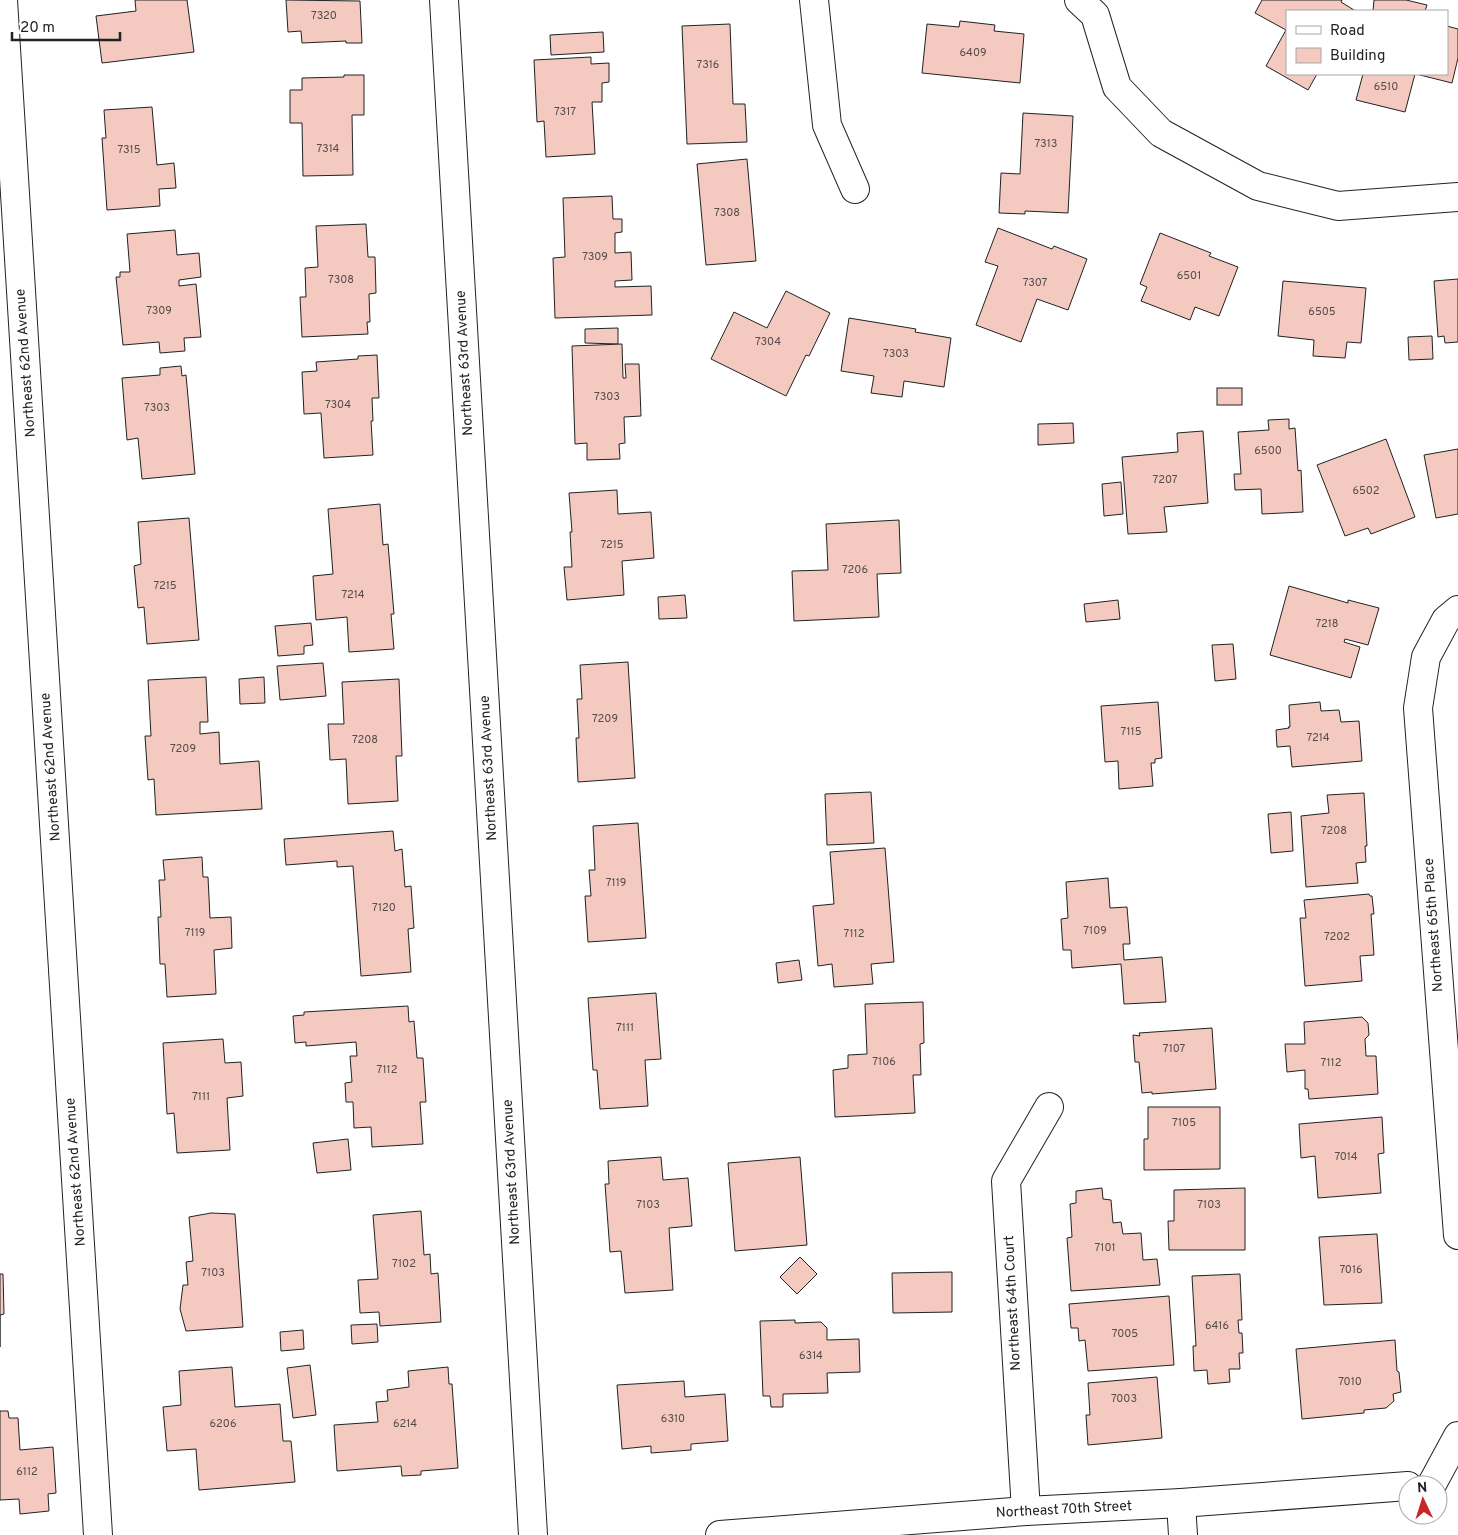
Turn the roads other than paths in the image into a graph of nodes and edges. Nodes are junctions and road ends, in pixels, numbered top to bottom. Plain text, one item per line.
1 (3, 0) edge
2 (444, 0) edge
3 (814, 0) edge
4 (1079, 0) edge
5 (855, 189) dead end
6 (1458, 197) edge
7 (1452, 615) edge
8 (1449, 999) edge
9 (1049, 1107) dead end
10 (1458, 1235) edge
11 (1458, 1436) edge
12 (1437, 1475) edge
13 (1398, 1487) edge
14 (1181, 1503) junction
15 (1026, 1511) junction
16 (98, 1535) edge
17 (533, 1535) edge
18 (720, 1535) edge
19 (1183, 1535) edge

1 - 16 street, Northeast 62nd Avenue
2 - 17 street, Northeast 63rd Avenue
3 - 5 street
4 - 6 street
7 - 8 street, Northeast 65th Place
8 - 10 street, Northeast 65th Place
9 - 15 street, Northeast 64th Court
11 - 12 street
13 - 14 street, Northeast 70th Street
14 - 15 street, Northeast 70th Street
14 - 19 street
15 - 18 street, Northeast 70th Street

